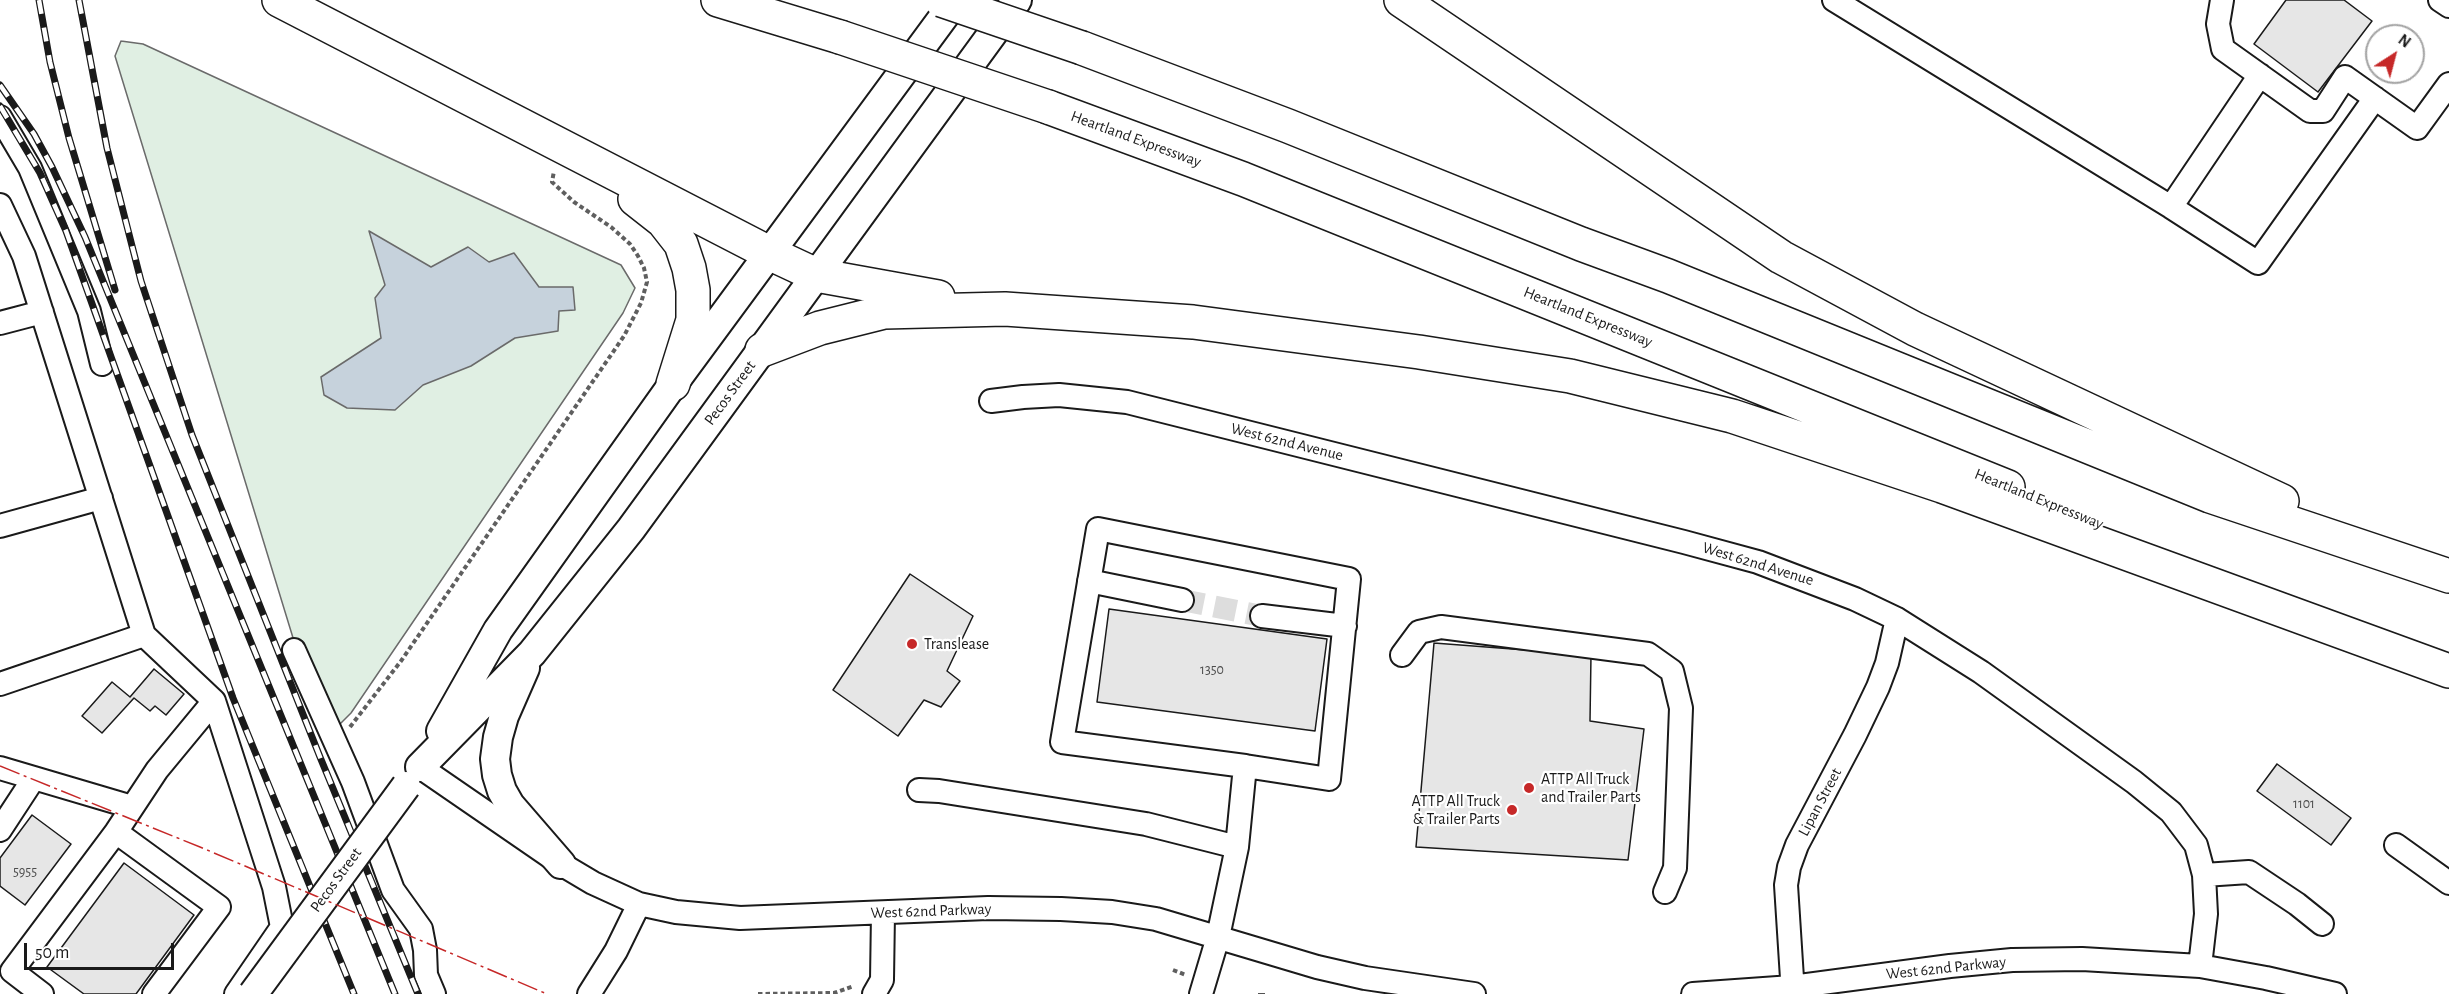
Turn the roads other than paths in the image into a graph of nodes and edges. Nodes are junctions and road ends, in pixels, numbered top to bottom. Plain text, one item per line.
1 (279, 0) edge
2 (718, 0) edge
3 (942, 0) edge
4 (956, 0) edge
5 (1017, 0) edge
6 (1401, 0) edge
7 (1834, 0) edge
8 (2221, 0) edge
9 (2440, 0) edge
10 (2449, 6) edge
11 (2260, 75) junction
12 (2449, 84) edge
13 (2375, 98) junction
14 (0, 117) edge
15 (564, 147) junction
16 (0, 205) edge
17 (2171, 207) junction
18 (769, 253) junction
19 (816, 275) junction
20 (1005, 309) junction
21 (42, 312) junction
22 (0, 323) edge
23 (762, 350) junction
24 (102, 364) dead end
25 (673, 384) junction
26 (991, 401) dead end
27 (101, 498) junction
28 (0, 526) edge
29 (2449, 575) edge
30 (1089, 581) junction
31 (1182, 600) tunnel mouth
32 (1262, 616) tunnel mouth
33 (1897, 619) junction
34 (1345, 626) junction
35 (144, 635) junction
36 (294, 650) dead end
37 (532, 653) junction
38 (1402, 655) dead end
39 (2449, 661) edge
40 (2449, 670) edge
41 (0, 684) edge
42 (214, 701) junction
43 (1245, 766) junction
44 (0, 768) edge
45 (413, 776) junction
46 (33, 778) junction
47 (919, 790) dead end
48 (132, 807) junction
49 (0, 830) edge
50 (116, 832) junction
51 (2396, 845) dead end
52 (1237, 847) junction
53 (561, 864) junction
54 (2204, 875) junction
55 (2449, 884) edge
56 (1665, 892) dead end
57 (639, 904) junction
58 (883, 913) junction
59 (2322, 924) dead end
60 (1218, 936) junction
61 (2200, 966) junction
62 (1195, 985) edge
63 (866, 988) edge
64 (1793, 990) edge
65 (42, 994) edge
66 (154, 994) edge
67 (236, 994) edge
68 (253, 994) edge
69 (434, 994) edge
70 (589, 994) edge
71 (1474, 994) edge
72 (1693, 994) edge
73 (2335, 994) edge

1 - 15 highway
2 - 39 highway, Heartland Expressway, bridge
3 - 29 highway, bridge
4 - 18 main road, Pecos Street
5 - 19 main road, Pecos Street
6 - 29 highway
7 - 17 street
8 - 11 street
9 - 10 street
11 - 13 street
11 - 17 street
12 - 13 street
13 - 17 street
14 - 24 street
15 - 18 highway
15 - 25 highway
16 - 21 street
18 - 19 highway
18 - 25 main road, Pecos Street
19 - 20 highway
19 - 23 main road, Pecos Street
20 - 23 highway
20 - 40 highway
21 - 22 street
21 - 27 street
23 - 37 main road, Pecos Street
25 - 45 main road, Pecos Street
26 - 33 street, West 62nd Avenue
27 - 28 street
27 - 35 street
30 - 31 street
30 - 34 street
30 - 43 street
32 - 34 street
33 - 54 street, West 62nd Avenue
33 - 64 street, Lipan Street
34 - 43 street
35 - 41 street
35 - 42 street
36 - 69 street
37 - 45 main road, Pecos Street
37 - 53 main road
38 - 56 street
42 - 48 street
42 - 67 street
43 - 52 street
44 - 46 street
45 - 53 street, West 62nd Parkway
45 - 68 main road, Pecos Street, bridge
46 - 48 street
46 - 49 street
47 - 52 street
48 - 50 street
50 - 65 street
50 - 66 street
51 - 55 street
52 - 60 street
53 - 57 street, West 62nd Parkway
54 - 59 street
54 - 61 street, West 62nd Avenue
57 - 58 street, West 62nd Parkway
57 - 70 street
58 - 60 street, West 62nd Parkway
58 - 63 street
60 - 62 street
60 - 71 street, West 62nd Parkway
61 - 64 street, West 62nd Parkway
61 - 73 street
64 - 72 street, West 62nd Parkway

